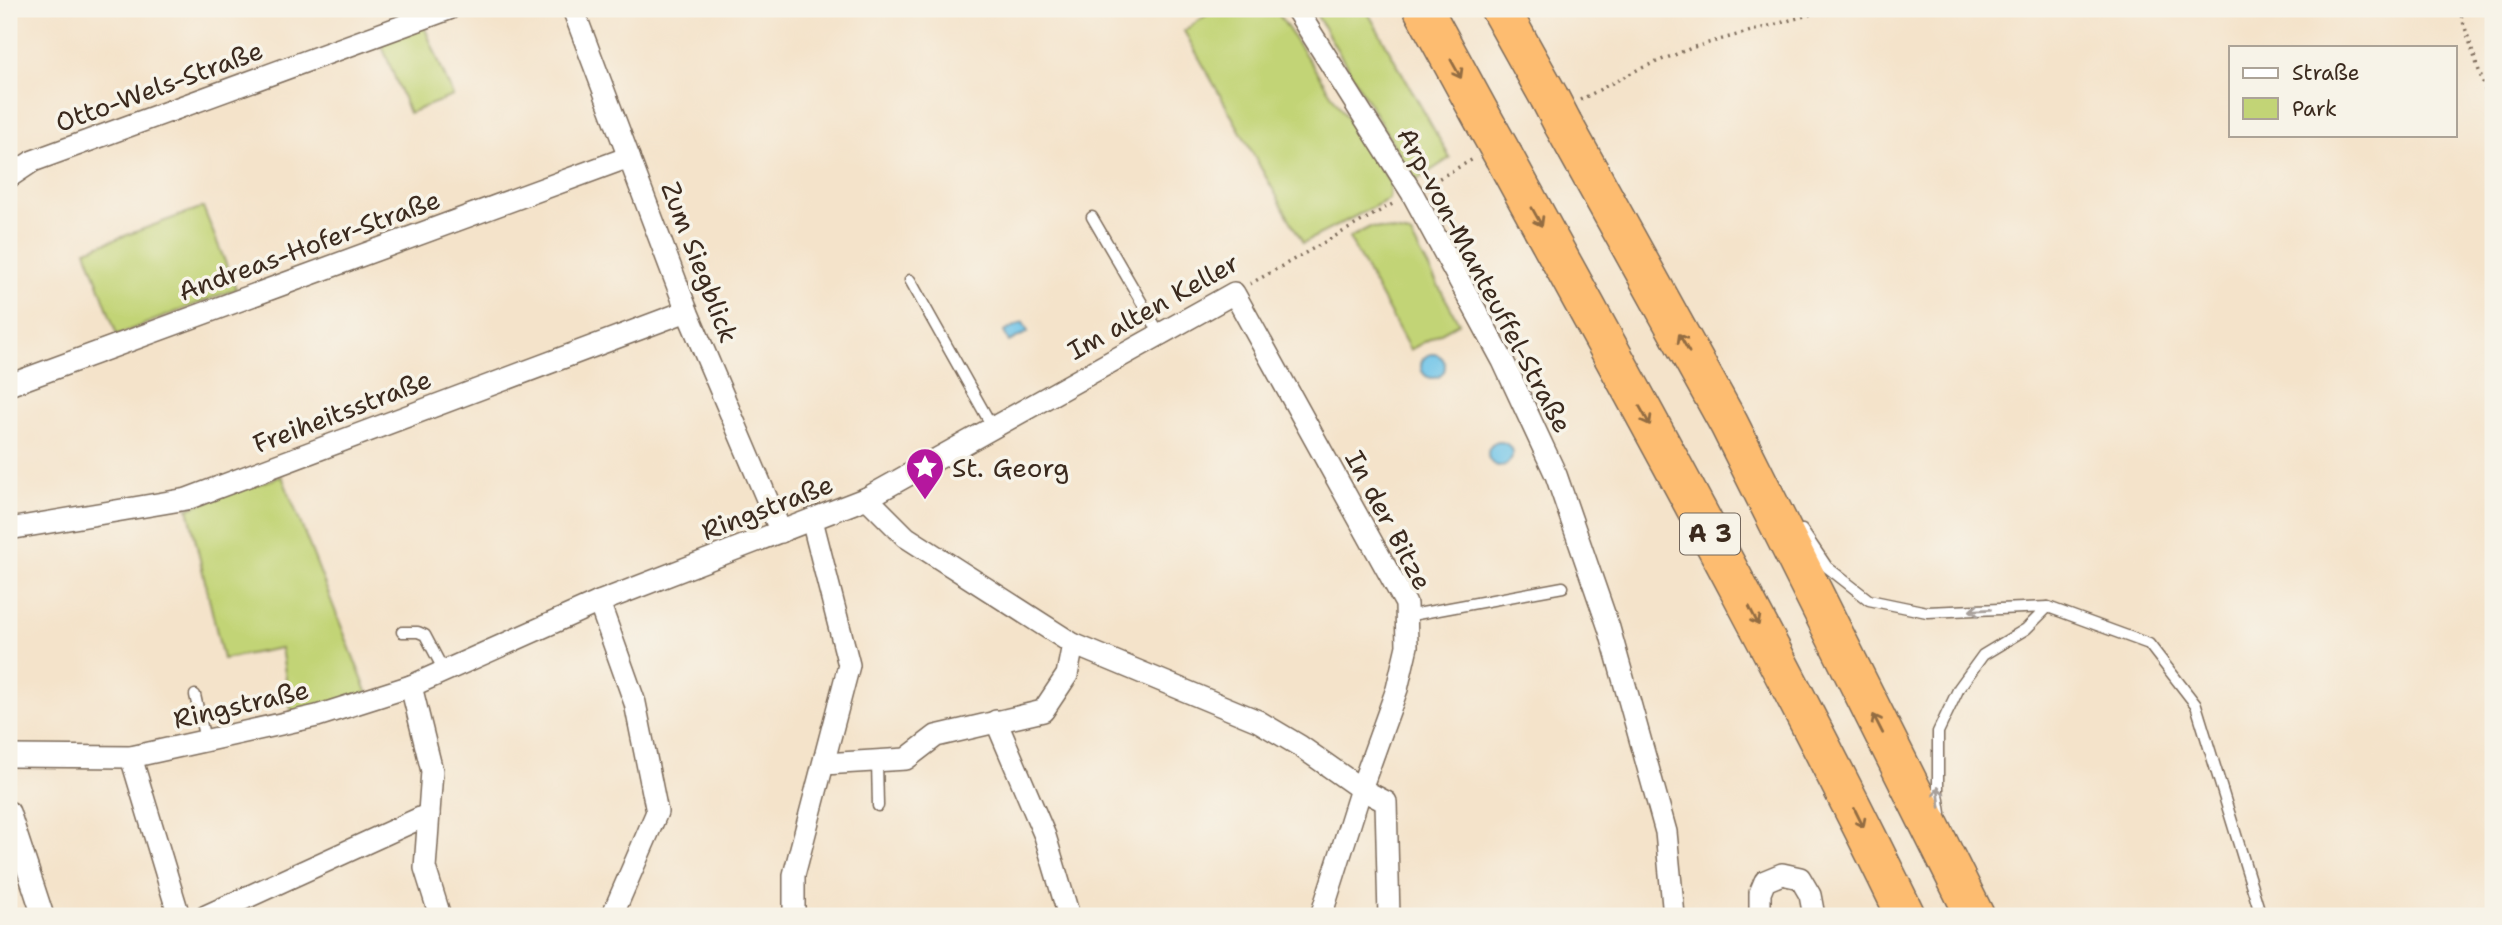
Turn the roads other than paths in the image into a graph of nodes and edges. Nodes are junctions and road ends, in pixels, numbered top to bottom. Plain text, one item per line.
1 (449, 9) edge
2 (573, 9) edge
3 (1296, 9) edge
4 (1423, 9) edge
5 (1500, 9) edge
6 (629, 157) junction
7 (9, 177) edge
8 (1092, 217) dead end
9 (910, 280) dead end
10 (1234, 293) joint
11 (687, 311) junction
12 (1160, 334) junction
13 (9, 385) edge
14 (1729, 424) junction
15 (993, 428) junction
16 (867, 498) junction
17 (1781, 501) dead end
18 (812, 520) junction
19 (1797, 523) dead end
20 (9, 529) edge
21 (781, 532) junction
22 (1563, 587) dead end
23 (599, 602) junction
24 (2048, 607) junction
25 (1406, 616) junction
26 (402, 632) dead end
27 (1073, 644) junction
28 (444, 671) junction
29 (411, 686) junction
30 (195, 695) dead end
31 (996, 722) junction
32 (205, 740) junction
33 (9, 756) edge
34 (131, 757) junction
35 (877, 761) junction
36 (824, 764) junction
37 (1362, 789) junction
38 (878, 806) dead end
39 (9, 812) edge
40 (429, 814) junction
41 (1949, 864) junction
42 (1674, 908) edge
43 (43, 916) edge
44 (179, 916) edge
45 (206, 916) edge
46 (440, 916) edge
47 (612, 916) edge
48 (794, 916) edge
49 (1069, 916) edge
50 (1321, 916) edge
51 (1389, 916) edge
52 (1760, 916) edge
53 (1814, 916) edge
54 (1906, 916) edge
55 (1975, 916) edge
56 (2261, 916) edge

1 - 7 street, Otto-Wels-Straße
2 - 6 street, Zum Siegblick
3 - 42 street, Arp-von-Manteuffel-Straße
4 -> 54 highway, A 3
14 -> 5 highway, A 3
6 - 11 street, Zum Siegblick
6 - 13 street, Andreas-Hofer-Straße
8 - 12 lane
9 - 15 lane
10 - 12 street, Im alten Keller
10 - 25 street, In der Bitze
11 - 20 street, Freiheitsstraße
11 - 21 street, Zum Siegblick
12 - 15 street, Im alten Keller
14 - 17 lane
41 -> 14 highway, A 3
15 - 16 street, Im alten Keller
16 - 18 street, Ringstraße
16 - 27 street, Ringstraße
18 - 21 street, Ringstraße
18 - 36 street
24 -> 19 lane
21 - 23 street, Ringstraße
22 - 25 lane
23 - 28 street, Ringstraße
23 - 47 street
41 -> 24 lane
24 - 56 lane
25 - 37 street, In der Bitze
26 - 28 lane
27 - 31 street
27 - 37 street, Ringstraße
28 - 29 street, Ringstraße
29 - 32 street, Ringstraße
29 - 40 street
30 - 32 lane
31 - 35 street
31 - 49 street
32 - 34 street, Ringstraße
33 - 34 street, Ringstraße
34 - 44 street
35 - 36 street
35 - 38 lane
36 - 48 street
37 - 50 street
37 - 51 street, Ringstraße
39 - 43 street
40 - 45 street
40 - 46 street
41 - 55 highway, A 3
52 - 53 street

